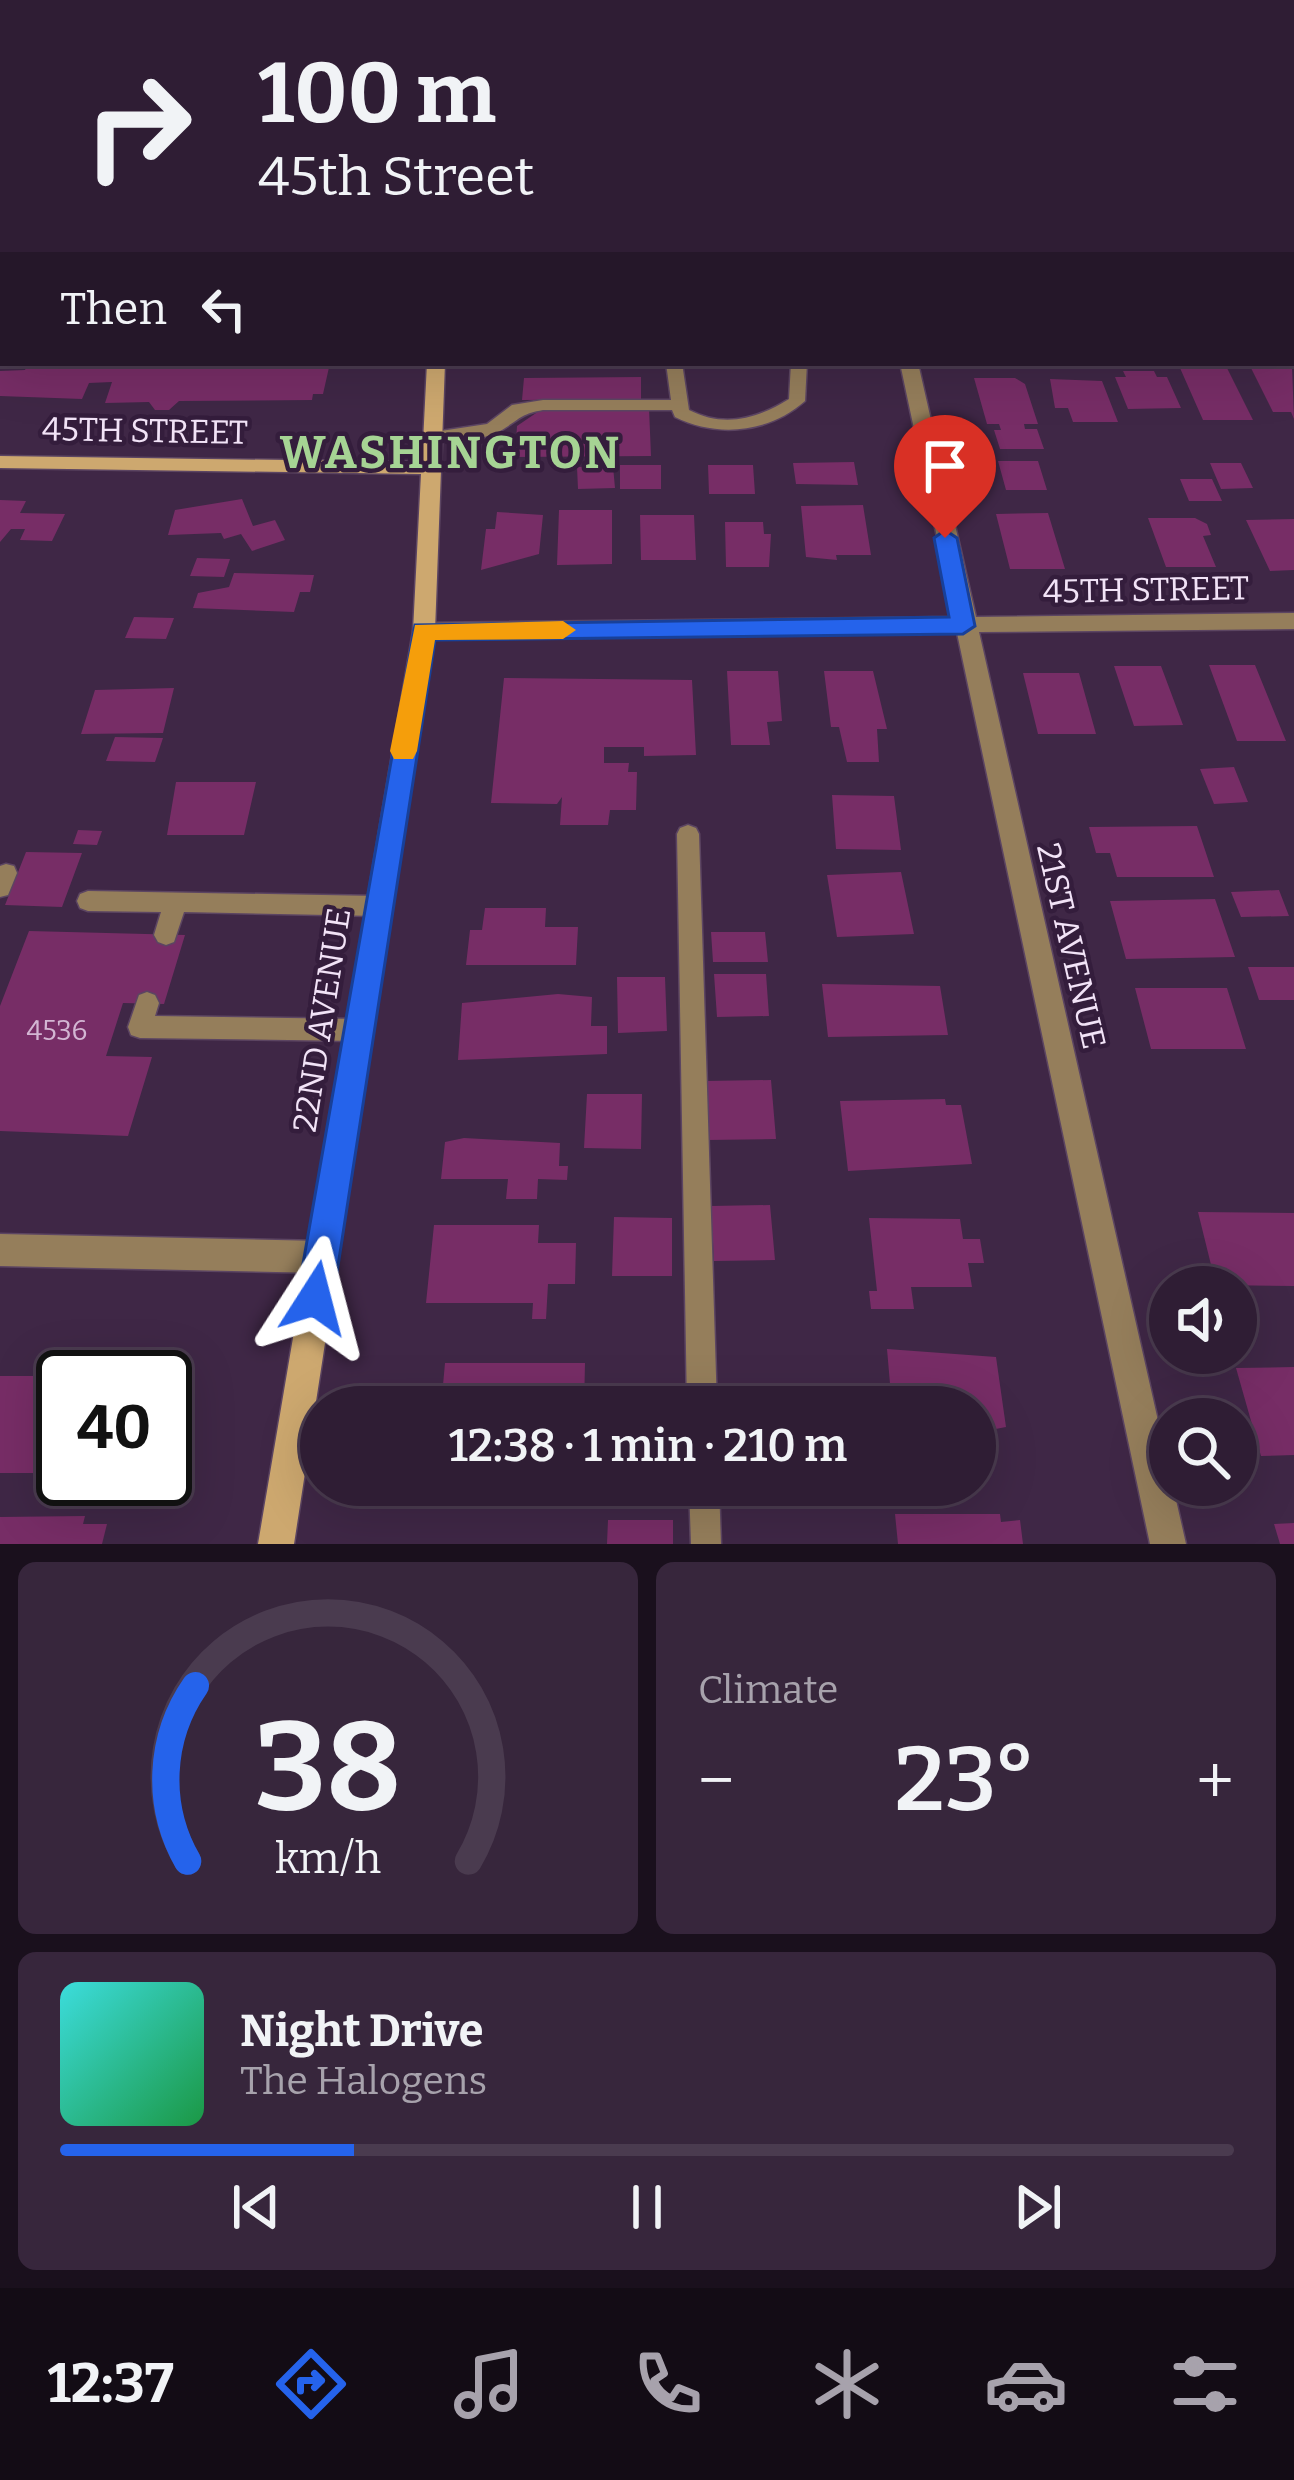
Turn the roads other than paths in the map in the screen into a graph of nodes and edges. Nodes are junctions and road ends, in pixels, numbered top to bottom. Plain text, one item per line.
1 (436, 366) edge
2 (674, 366) edge
3 (799, 366) edge
4 (910, 366) edge
5 (679, 405) junction
6 (434, 437) junction
7 (0, 462) edge
8 (433, 468) junction
9 (1294, 621) edge
10 (963, 626) junction
11 (424, 632) junction
12 (688, 834) dead end
13 (88, 901) dead end
14 (175, 903) junction
15 (376, 906) junction
16 (166, 935) dead end
17 (147, 1003) dead end
18 (357, 1030) junction
19 (0, 1250) edge
20 (321, 1257) junction
21 (701, 1386) edge
22 (705, 1506) edge
23 (276, 1544) edge
24 (706, 1544) edge
25 (1168, 1544) edge

1 - 6 street, 22ND AVENUE
2 - 5 lane
3 - 5 lane
4 - 10 street, 21ST AVENUE
5 - 6 lane
6 - 8 street, 22ND AVENUE
7 - 8 street, 45TH STREET
8 - 11 street, 22ND AVENUE
9 - 10 street, 45TH STREET
10 - 11 street, 45TH STREET
10 - 25 street, 21ST AVENUE
11 - 15 street, 22ND AVENUE
12 - 21 lane
13 - 14 lane
14 - 15 lane
14 - 16 lane
15 - 18 street, 22ND AVENUE
17 - 18 lane
18 - 20 street, 22ND AVENUE
19 - 20 street
20 - 23 street, 22ND AVENUE
22 - 24 lane

